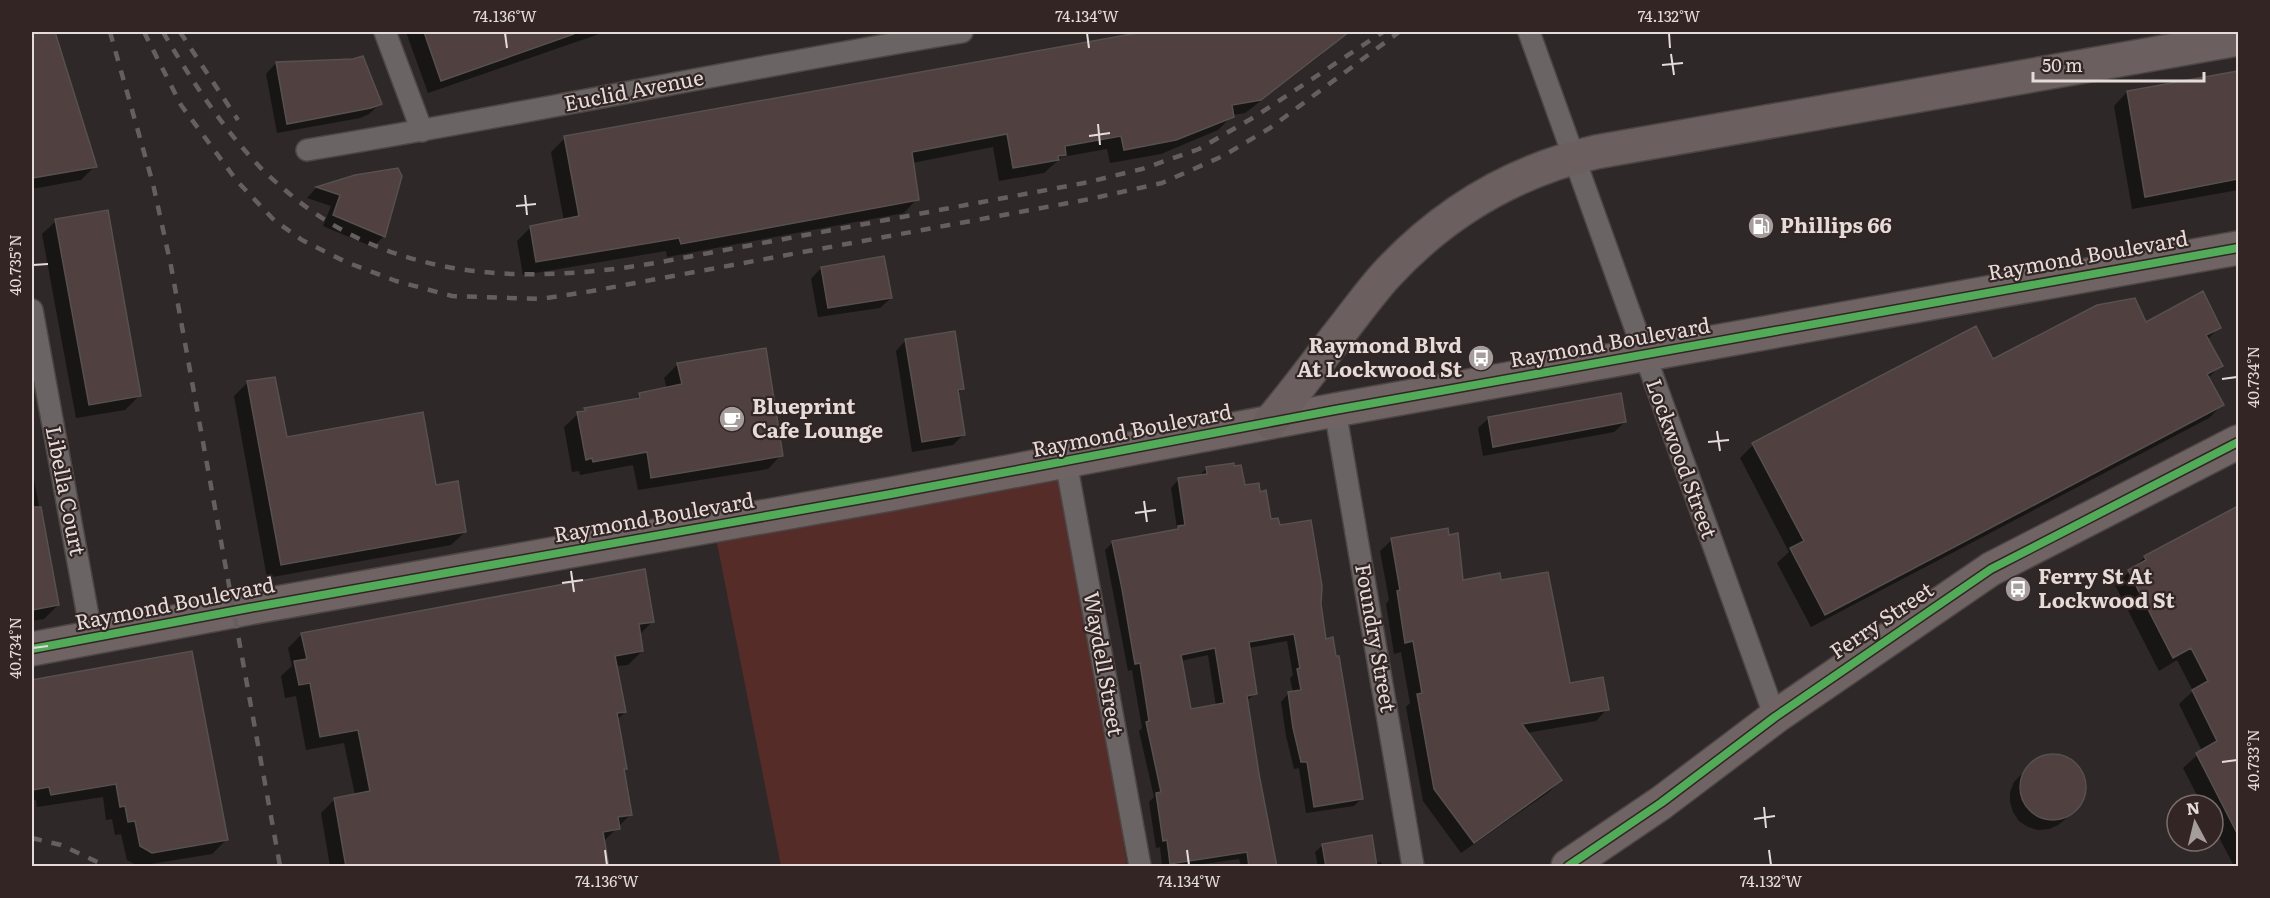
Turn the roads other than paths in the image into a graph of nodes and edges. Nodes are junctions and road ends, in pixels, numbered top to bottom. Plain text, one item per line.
1 (385, 32) edge
2 (952, 32) edge
3 (1529, 32) edge
4 (2238, 39) edge
5 (422, 131) junction
6 (307, 150) dead end
7 (1572, 157) junction
8 (2238, 248) edge
9 (32, 310) edge
10 (1644, 355) junction
11 (1335, 410) junction
12 (1270, 422) junction
13 (2238, 441) edge
14 (1066, 462) junction
15 (92, 638) junction
16 (32, 650) edge
17 (1775, 717) junction
18 (1140, 867) edge
19 (1413, 867) edge
20 (1568, 867) edge

1 - 5 street
2 - 5 street, Euclid Avenue
3 - 7 street, Lockwood Street
4 - 7 highway
5 - 6 street, Euclid Avenue
7 - 10 street, Lockwood Street
7 - 12 highway
8 - 10 main road, Raymond Boulevard
9 - 15 street, Libella Court
10 - 11 main road, Raymond Boulevard
10 - 17 street, Lockwood Street
11 - 12 main road, Raymond Boulevard
11 - 19 street, Foundry Street
12 - 14 main road, Raymond Boulevard
13 - 17 main road, Ferry Street
14 - 15 main road, Raymond Boulevard
14 - 18 street, Waydell Street
15 - 16 main road, Raymond Boulevard
17 - 20 main road, Ferry Street

